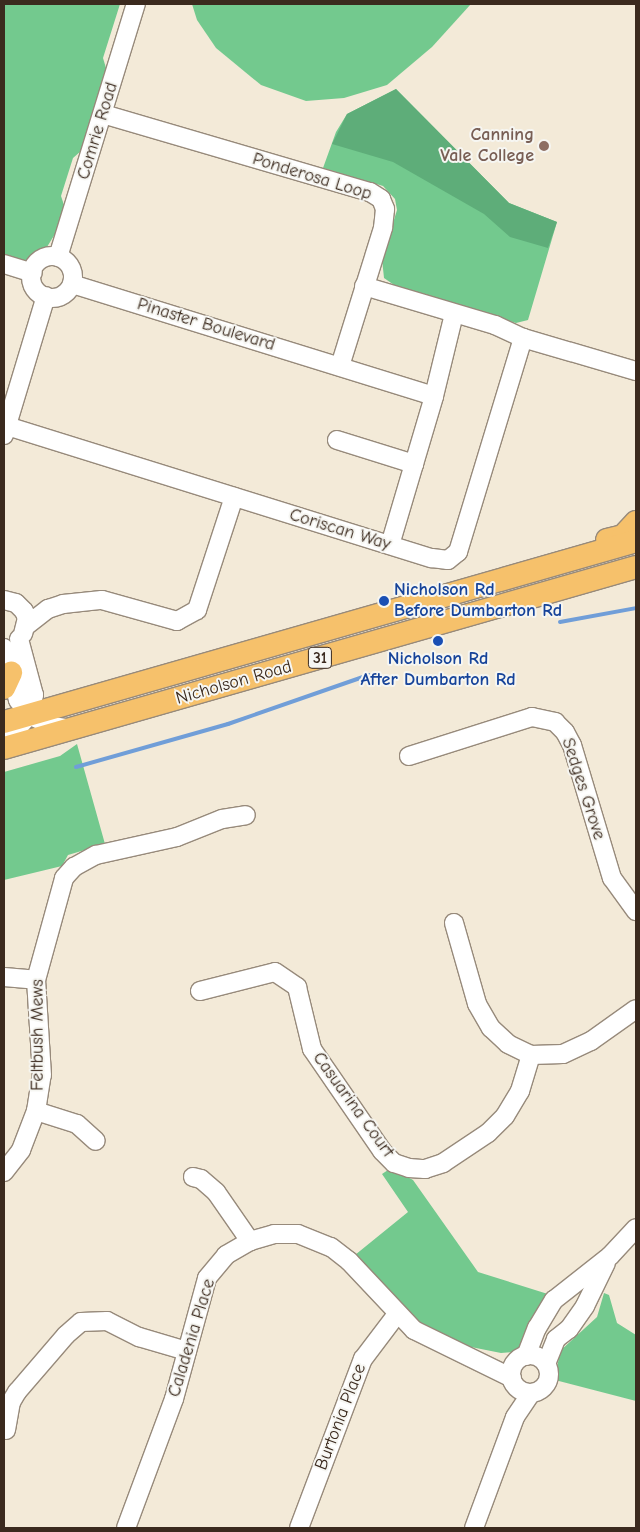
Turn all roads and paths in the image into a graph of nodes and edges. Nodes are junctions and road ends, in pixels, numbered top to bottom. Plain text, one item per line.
1 (136, 4) edge
2 (103, 114) junction
3 (58, 257) junction
4 (4, 264) edge
5 (32, 273) junction
6 (72, 284) junction
7 (364, 286) junction
8 (46, 296) junction
9 (454, 314) junction
10 (523, 338) junction
11 (340, 366) junction
12 (636, 371) edge
13 (434, 396) junction
14 (5, 430) edge
15 (337, 440) dead end
16 (414, 464) junction
17 (234, 497) junction
18 (636, 522) edge
19 (636, 541) edge
20 (390, 545) junction
21 (636, 567) edge
22 (492, 581) junction
23 (4, 600) edge
24 (22, 608) junction
25 (48, 609) junction
26 (13, 639) edge
27 (8, 681) edge
28 (29, 715) junction
29 (4, 722) edge
30 (72, 729) junction
31 (4, 744) edge
32 (4, 748) edge
33 (409, 756) dead end
34 (246, 815) dead end
35 (636, 911) edge
36 (454, 922) dead end
37 (4, 977) edge
38 (36, 980) junction
39 (200, 991) dead end
40 (636, 1009) edge
41 (531, 1055) junction
42 (36, 1111) junction
43 (96, 1141) dead end
44 (4, 1172) edge
45 (193, 1177) dead end
46 (636, 1228) edge
47 (250, 1241) junction
48 (610, 1256) junction
49 (397, 1314) junction
50 (187, 1351) junction
51 (468, 1354) junction
52 (524, 1357) junction
53 (546, 1364) junction
54 (519, 1386) junction
55 (6, 1430) dead end
56 (126, 1528) edge
57 (299, 1528) edge
58 (474, 1528) edge

1 - 2 street, Comrie Road
2 - 3 street, Comrie Road
2 - 7 street, Ponderosa Loop
3 - 5 street
3 - 6 street
4 - 5 street
5 - 8 street
6 - 8 street
6 - 11 street, Pinaster Boulevard
7 - 9 street
7 - 11 street, Ponderosa Loop
8 - 14 street
9 - 10 street
9 - 13 street
10 - 12 street
10 - 20 street, Coriscan Way
11 - 13 street, Pinaster Boulevard
13 - 16 street
14 - 17 street, Coriscan Way
15 - 16 street
16 - 20 street
17 - 20 street, Coriscan Way
17 - 25 street
18 - 22 main road
19 - 22 main road, Nicholson Road / 31
21 - 30 main road, Nicholson Road / 31
22 - 28 main road, Nicholson Road / 31
23 - 24 street
24 - 25 street
24 - 26 street
25 - 26 street
26 - 27 street
26 - 28 street
27 - 28 street
28 - 29 main road, Nicholson Road / 31
28 - 30 street
28 - 31 street
30 - 32 main road, Nicholson Road / 31
33 - 35 street, Sedges Grove
34 - 38 street, Feltbush Mews
36 - 41 street
37 - 38 street
38 - 42 street, Feltbush Mews
39 - 41 street, Casuarina Court
40 - 41 street
42 - 43 street
42 - 44 street, Feltbush Mews
45 - 47 street
46 - 48 street
47 - 49 street, Caladenia Place
47 - 50 street, Caladenia Place
48 - 52 street
48 - 53 street
49 - 51 street, Caladenia Place
49 - 57 street, Burtonia Place
50 - 55 street
50 - 56 street, Caladenia Place
51 - 52 street, Caladenia Place
51 - 54 street, Caladenia Place
52 - 53 street
52 - 54 street
53 - 54 street
54 - 58 street

